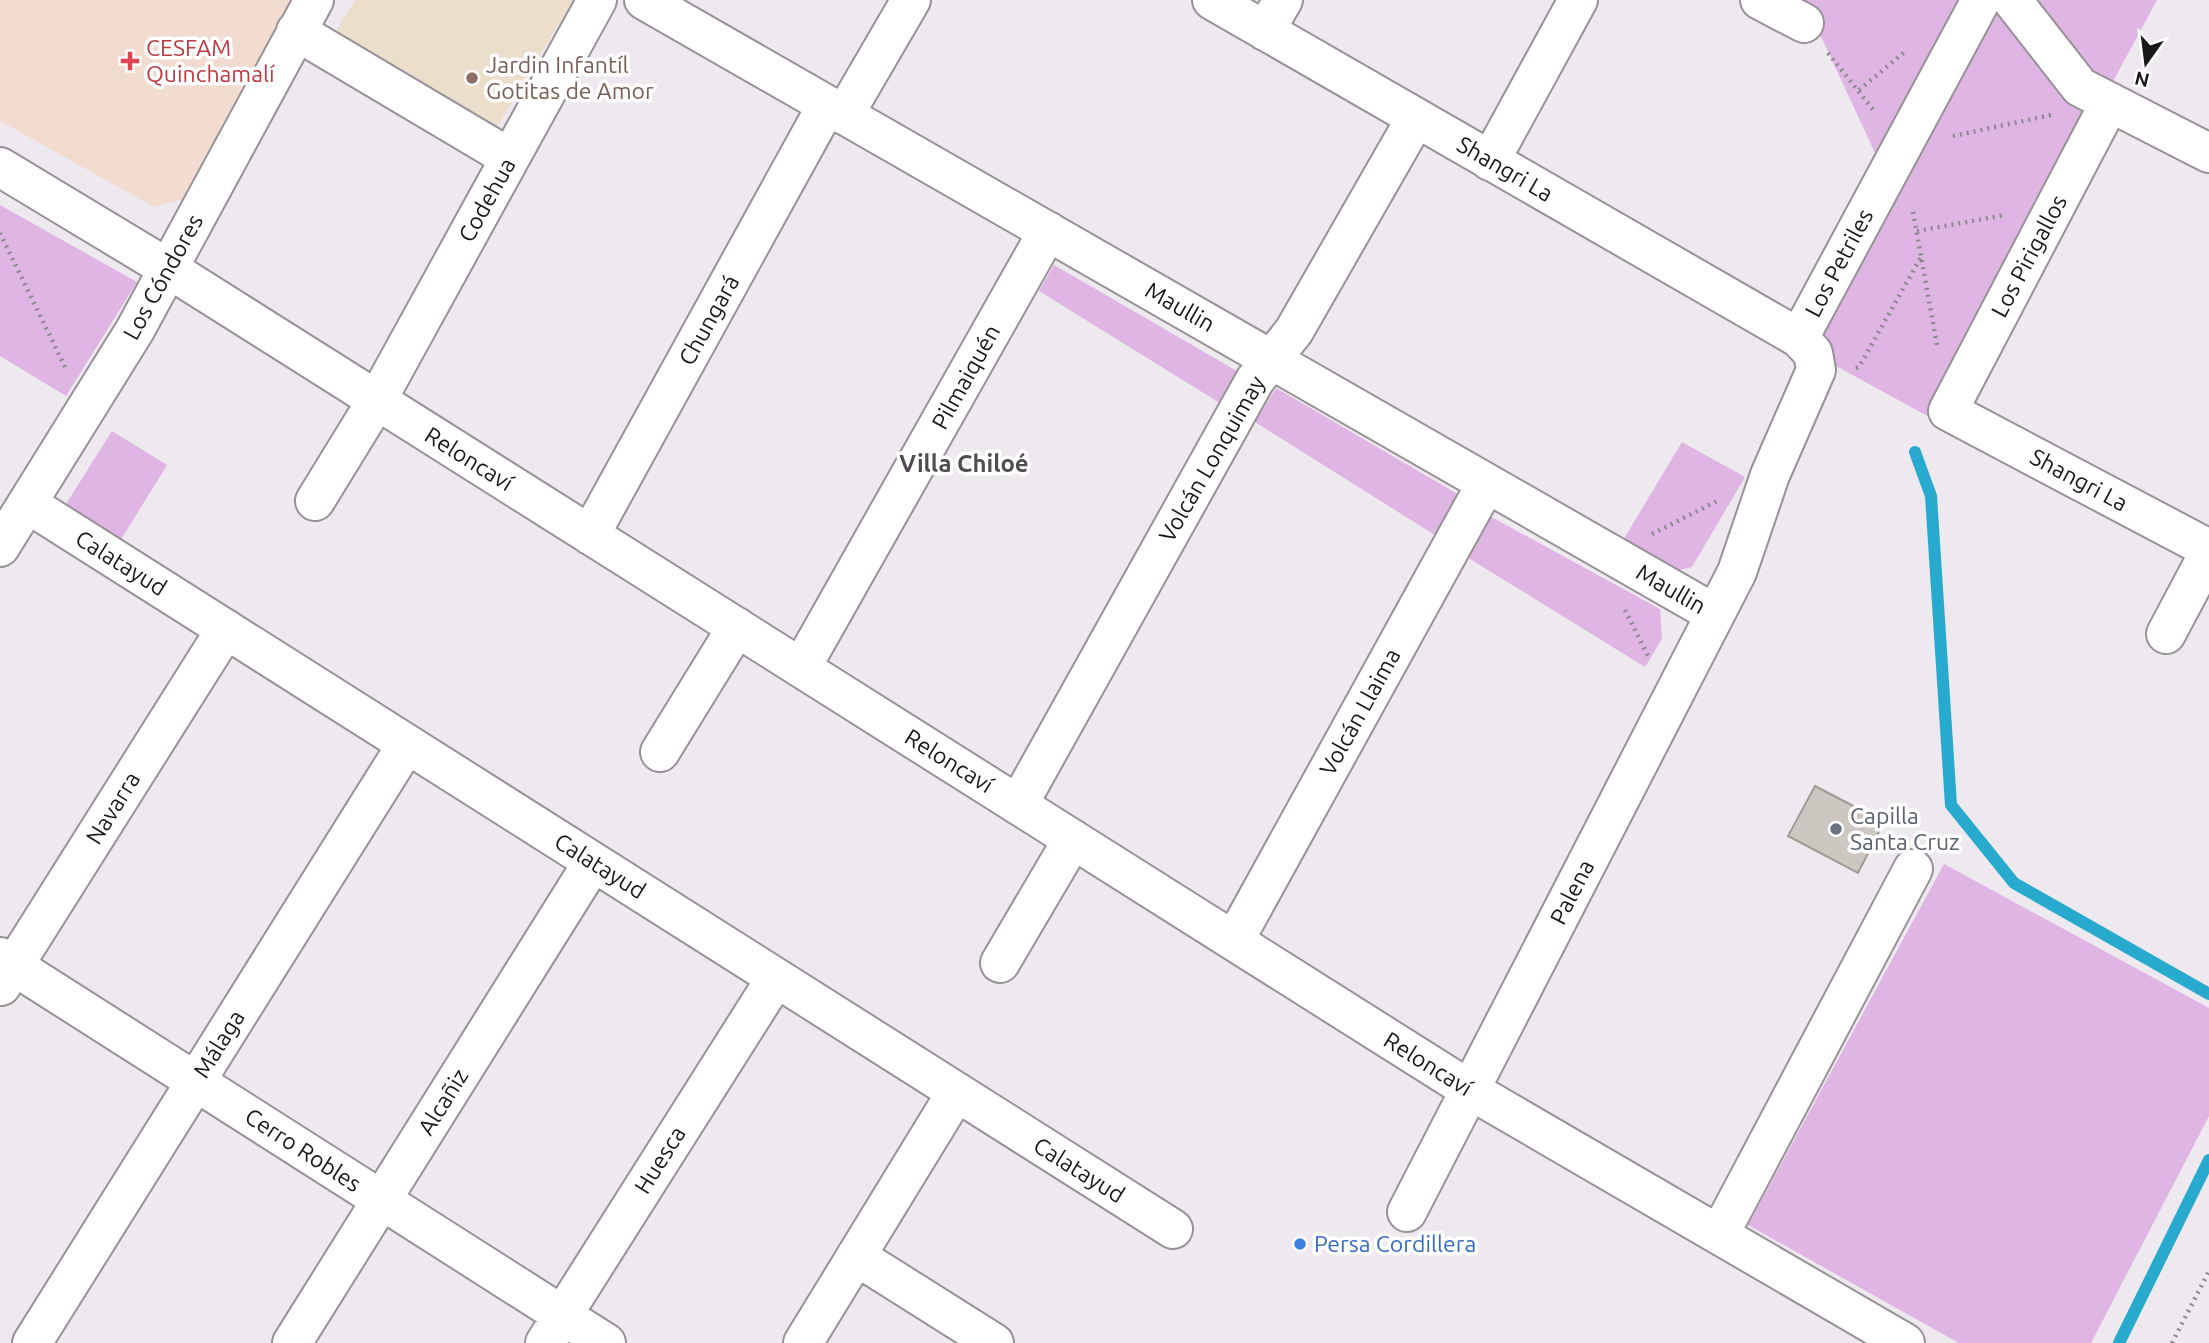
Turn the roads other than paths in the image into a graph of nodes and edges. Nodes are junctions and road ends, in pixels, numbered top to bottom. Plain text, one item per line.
1 (597, 0) edge
2 (644, 0) edge
3 (911, 0) edge
4 (1212, 0) edge
5 (1578, 0) edge
6 (1760, 0) edge
7 (1982, 0) edge
8 (2012, 0) edge
9 (1274, 15) edge
10 (305, 16) edge
11 (1804, 23) road end
12 (2110, 102) junction
13 (836, 110) junction
14 (1416, 118) junction
15 (2209, 153) edge
16 (510, 158) junction
17 (1490, 161) junction
18 (0, 167) edge
19 (1048, 231) junction
20 (169, 269) junction
21 (1807, 354) junction
22 (1271, 359) junction
23 (377, 400) junction
24 (1948, 411) joint
25 (1486, 484) junction
26 (316, 501) dead end
27 (28, 504) junction
28 (590, 535) junction
29 (0, 547) edge
30 (2209, 551) edge
31 (1737, 572) joint
32 (1715, 614) junction
33 (737, 627) junction
34 (226, 629) junction
35 (2166, 634) dead end
36 (801, 668) junction
37 (407, 744) junction
38 (660, 752) dead end
39 (1018, 805) junction
40 (1073, 839) junction
41 (593, 862) junction
42 (1913, 869) dead end
43 (1234, 941) junction
44 (1000, 963) dead end
45 (4, 970) edge
46 (776, 978) junction
47 (196, 1082) junction
48 (1470, 1090) junction
49 (956, 1093) junction
50 (381, 1200) junction
51 (1406, 1212) dead end
52 (1172, 1229) dead end
53 (1718, 1235) junction
54 (856, 1256) junction
55 (554, 1329) edge
56 (32, 1343) edge
57 (292, 1343) edge
58 (606, 1343) edge
59 (803, 1343) edge
60 (994, 1343) edge
61 (1905, 1343) edge

1 - 16 street, Codehua
2 - 13 street, Maullin
3 - 13 street, Chungará
4 - 9 street, Shangri La
5 - 17 street
6 - 11 street
7 - 21 street, Los Petriles
8 - 12 street
9 - 14 street, Shangri La
10 - 16 street
10 - 20 street, Los Cóndores
12 - 15 street
12 - 24 street, Los Pirigallos
13 - 19 street, Maullin
13 - 28 street, Chungará
14 - 17 street, Shangri La
14 - 22 street, Volcán Lonquimay
16 - 23 street, Codehua
17 - 21 street, Shangri La
18 - 20 street, Reloncaví
19 - 22 street, Maullin
19 - 36 street, Pilmaiquén
20 - 23 street, Reloncaví
20 - 27 street, Los Cóndores
21 - 31 street, Los Petriles
22 - 25 street, Maullin
22 - 39 street, Volcán Lonquimay
23 - 26 street, Codehua
23 - 28 street, Reloncaví
24 - 30 street, Shangri La
25 - 32 street, Maullin
25 - 43 street, Volcán Llaima
27 - 29 street, Los Cóndores
27 - 34 street, Calatayud
28 - 33 street, Reloncaví
30 - 35 street
31 - 32 street, Palena
32 - 48 street, Palena
33 - 36 street, Reloncaví
33 - 38 street
34 - 37 street, Calatayud
34 - 45 street, Navarra
36 - 39 street, Reloncaví
37 - 41 street, Calatayud
37 - 47 street, Málaga
39 - 40 street, Reloncaví
40 - 43 street, Reloncaví
40 - 44 street
41 - 46 street, Calatayud
41 - 50 street, Alcañiz
42 - 53 street
43 - 48 street, Reloncaví
45 - 47 street, Cerro Robles
46 - 49 street, Calatayud
46 - 55 street, Huesca
47 - 50 street, Cerro Robles
47 - 56 street, Málaga
48 - 51 street, Palena
48 - 53 street, Reloncaví
49 - 52 street, Calatayud
49 - 54 street
50 - 55 street, Cerro Robles
50 - 57 street, Alcañiz
53 - 61 street, Reloncaví
54 - 59 street
54 - 60 street
55 - 58 street, Cerro Robles

